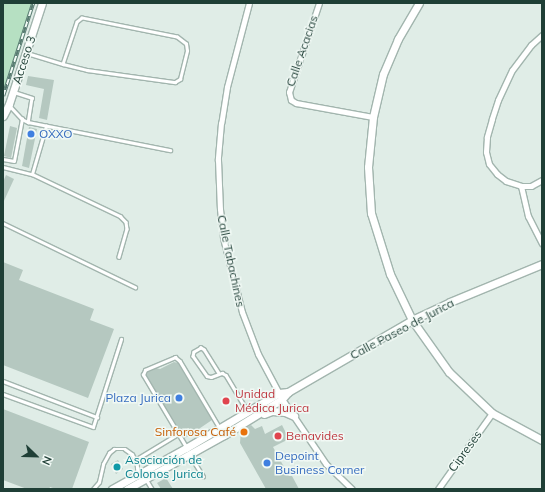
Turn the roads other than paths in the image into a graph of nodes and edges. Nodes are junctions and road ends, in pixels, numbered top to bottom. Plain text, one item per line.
1 (42, 3) edge
2 (249, 3) edge
3 (319, 3) edge
4 (419, 3) edge
5 (542, 35) edge
6 (26, 53) junction
7 (63, 64) junction
8 (13, 92) junction
9 (9, 104) junction
10 (3, 116) edge
11 (373, 117) junction
12 (22, 119) junction
13 (28, 122) junction
14 (46, 126) junction
15 (170, 150) dead end
16 (3, 159) edge
17 (3, 167) edge
18 (32, 174) junction
19 (542, 180) edge
20 (521, 186) junction
21 (3, 223) edge
22 (542, 244) edge
23 (119, 257) dead end
24 (542, 264) edge
25 (135, 287) dead end
26 (412, 320) junction
27 (122, 339) dead end
28 (219, 374) junction
29 (3, 382) edge
30 (3, 394) edge
31 (280, 396) junction
32 (247, 411) junction
33 (492, 413) junction
34 (97, 416) junction
35 (294, 416) junction
36 (247, 420) junction
37 (220, 428) junction
38 (178, 434) junction
39 (224, 435) junction
40 (542, 440) edge
41 (188, 451) junction
42 (135, 460) junction
43 (138, 474) junction
44 (203, 476) dead end
45 (146, 478) junction
46 (119, 484) junction
47 (93, 489) edge
48 (108, 489) edge
49 (112, 489) edge
50 (127, 489) edge
51 (151, 489) edge
52 (352, 489) edge
53 (438, 489) edge

1 - 6 street, Acceso 3
2 - 31 street, Calle Tabachines
3 - 11 street, Calle Acacias
4 - 11 street
5 - 20 street
6 - 7 lane
6 - 8 street, Acceso 3
7 - 7 lane
8 - 9 street, Acceso 3
8 - 13 lane
9 - 10 street, Acceso 3
9 - 12 lane
11 - 26 street
12 - 13 lane
12 - 16 lane
13 - 14 lane
14 - 15 lane
14 - 18 lane
17 - 18 lane
18 - 23 lane
19 - 20 street
20 - 22 street
21 - 25 lane
24 - 26 street, Calle Paseo de Jurica
26 - 31 street, Calle Paseo de Jurica
26 - 33 street
27 - 34 lane
28 - 28 lane
28 - 32 lane
29 - 34 lane
30 - 34 lane
31 - 32 street
31 - 35 street, Calle Tabachines
31 - 36 street
32 - 37 street
33 - 40 street
33 - 53 street, Cipreses
35 - 36 street
35 - 52 street, Calle Tabachines
36 - 39 street
37 - 38 lane
37 - 39 lane
37 - 41 street
38 - 41 lane
38 - 42 lane
39 - 41 street
41 - 43 street
41 - 44 lane
41 - 45 street
42 - 43 lane
42 - 47 lane
43 - 46 street
45 - 50 street
45 - 51 lane
46 - 48 street
46 - 49 street

